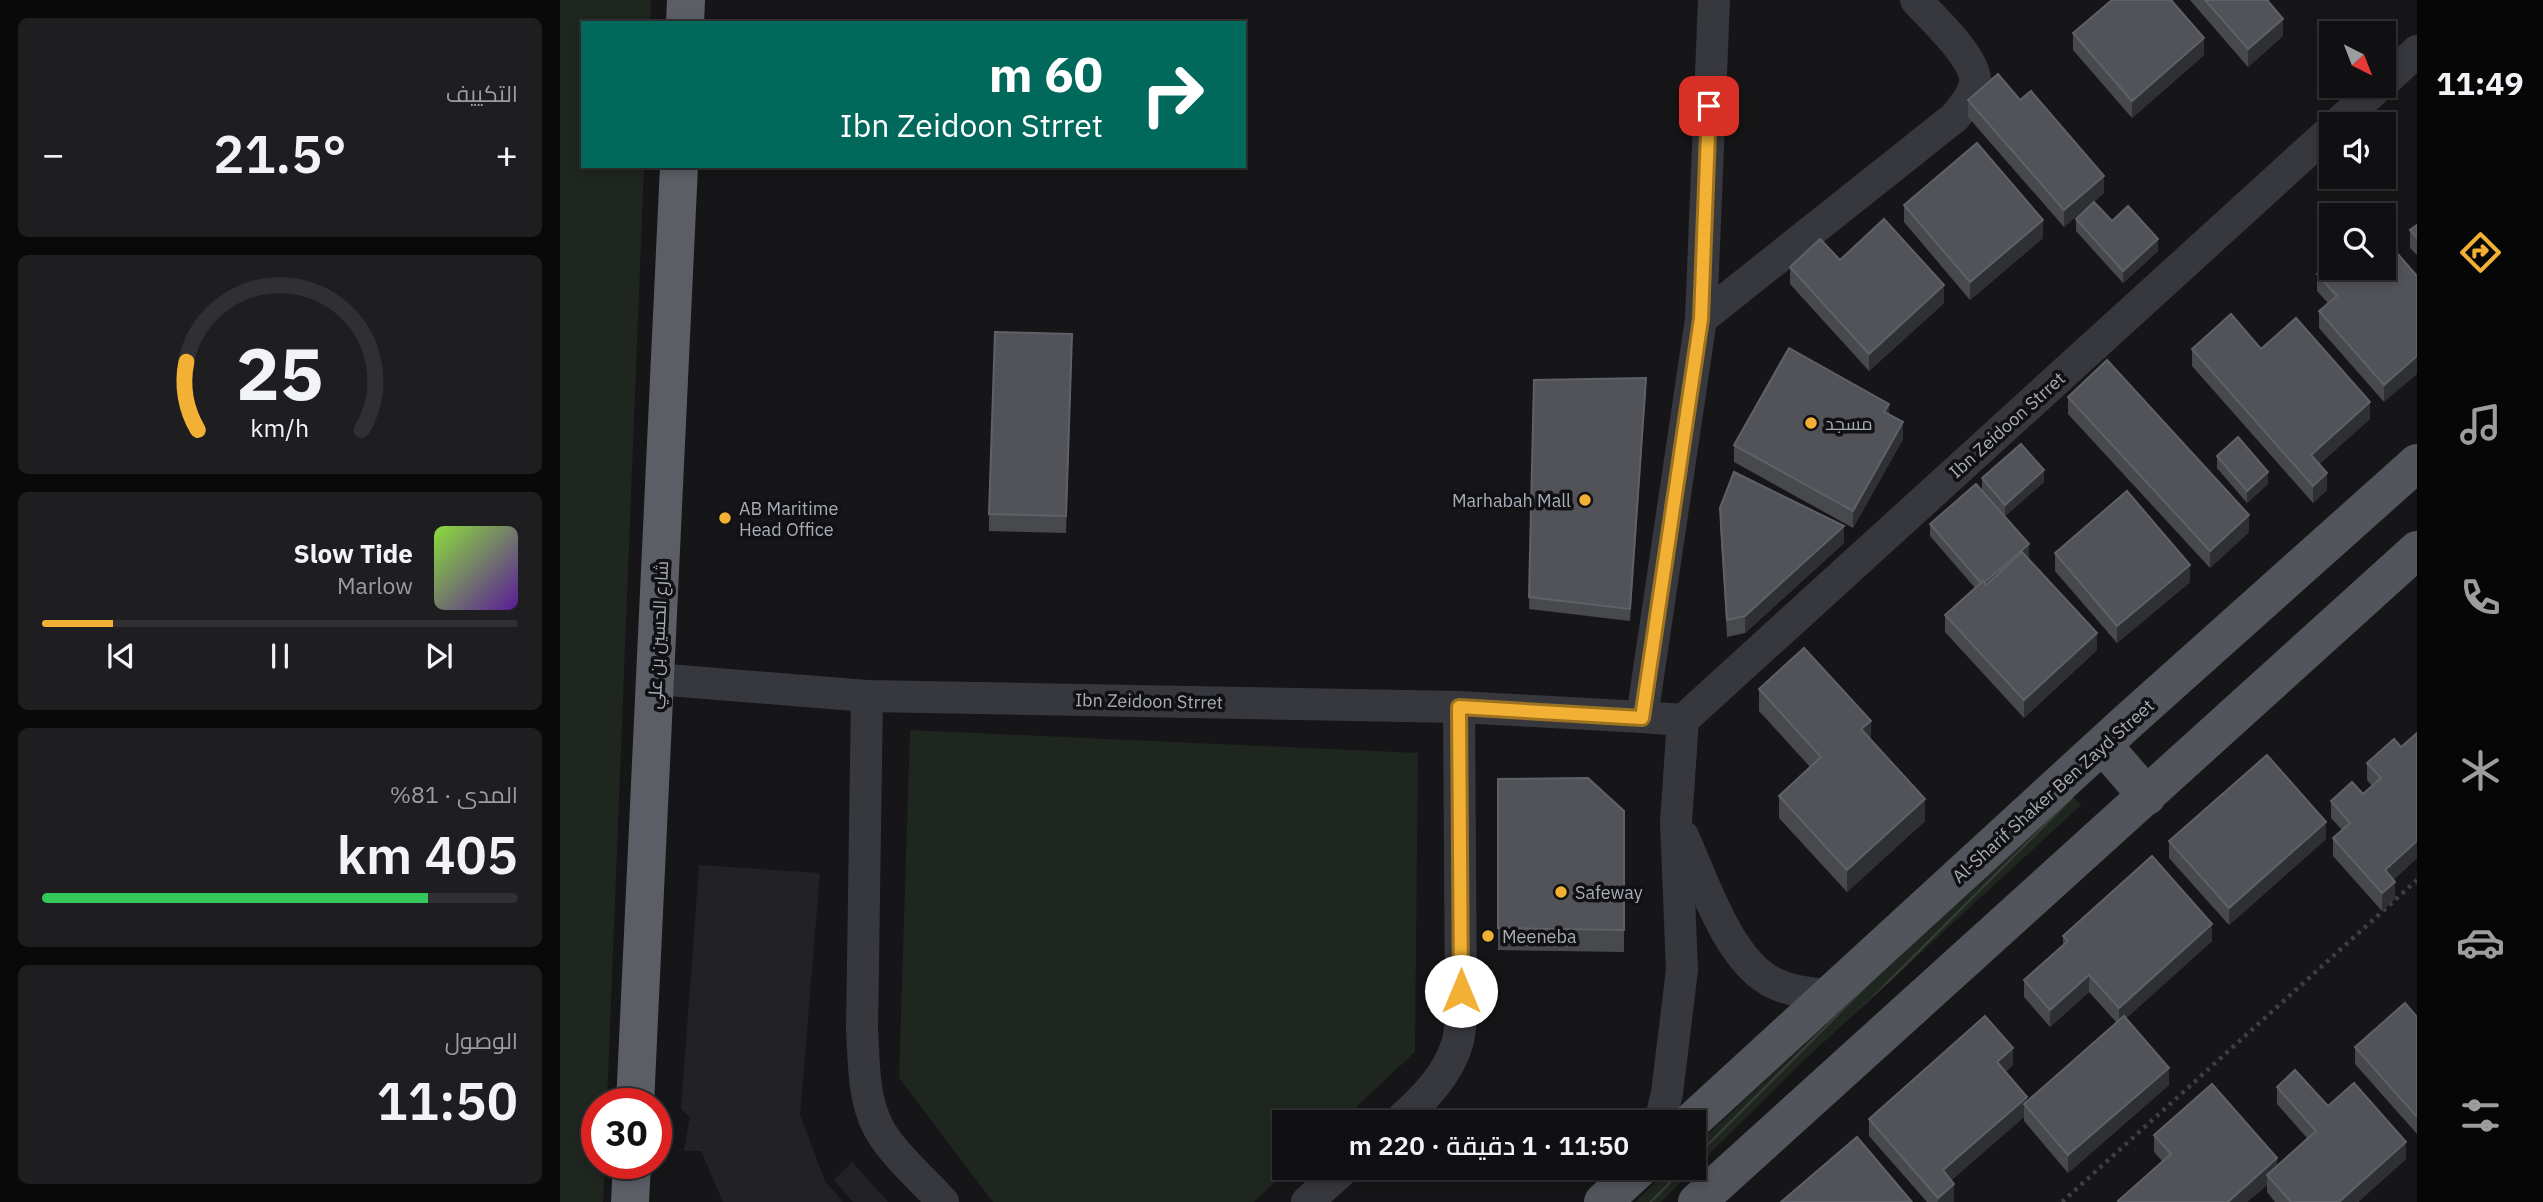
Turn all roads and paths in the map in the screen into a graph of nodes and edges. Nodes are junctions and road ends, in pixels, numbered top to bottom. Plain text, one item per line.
1 (686, 0) edge
2 (706, 0) edge
3 (1713, 0) edge
4 (1916, 0) edge
5 (687, 21) edge
6 (689, 21) edge
7 (2417, 51) edge
8 (2396, 71) edge
9 (2366, 98) edge
10 (2350, 112) edge
11 (2319, 141) edge
12 (679, 168) edge
13 (1701, 319) junction
14 (2417, 463) edge
15 (2417, 550) edge
16 (656, 679) junction
17 (867, 696) junction
18 (1459, 707) junction
19 (1642, 718) junction
20 (1683, 720) junction
21 (2103, 745) junction
22 (2147, 796) junction
23 (1676, 822) junction
24 (2417, 880) edge
25 (1829, 995) junction
26 (636, 1088) edge
27 (1411, 1110) edge
28 (1663, 1110) edge
29 (1704, 1110) edge
30 (631, 1179) edge
31 (1332, 1180) edge
32 (1627, 1180) edge
33 (630, 1202) edge
34 (943, 1202) edge
35 (1307, 1202) edge
36 (1603, 1202) edge
37 (1697, 1202) edge
38 (2062, 1202) edge

1 - 5 highway
2 - 6 street
3 - 13 street
4 - 13 street
7 - 8 street
9 - 10 street
11 - 20 street, Ibn Zeidoon Strret
12 - 16 highway, شارع الحسين بن علي
13 - 19 street
14 - 21 main road, Al-Sharif Shaker Ben Zayd Street
15 - 22 main road
16 - 17 street, Ibn Zeidoon Strret
16 - 26 highway, شارع الحسين بن علي
17 - 18 street, Ibn Zeidoon Strret
17 - 34 street
18 - 19 street, Ibn Zeidoon Strret
18 - 27 street
19 - 20 street, Ibn Zeidoon Strret
20 - 23 street
21 - 22 main road
21 - 25 main road, Al-Sharif Shaker Ben Zayd Street
22 - 37 main road
23 - 25 street
23 - 28 street
24 - 38 path
25 - 29 main road, Al-Sharif Shaker Ben Zayd Street
30 - 33 highway
31 - 35 street
32 - 36 main road

